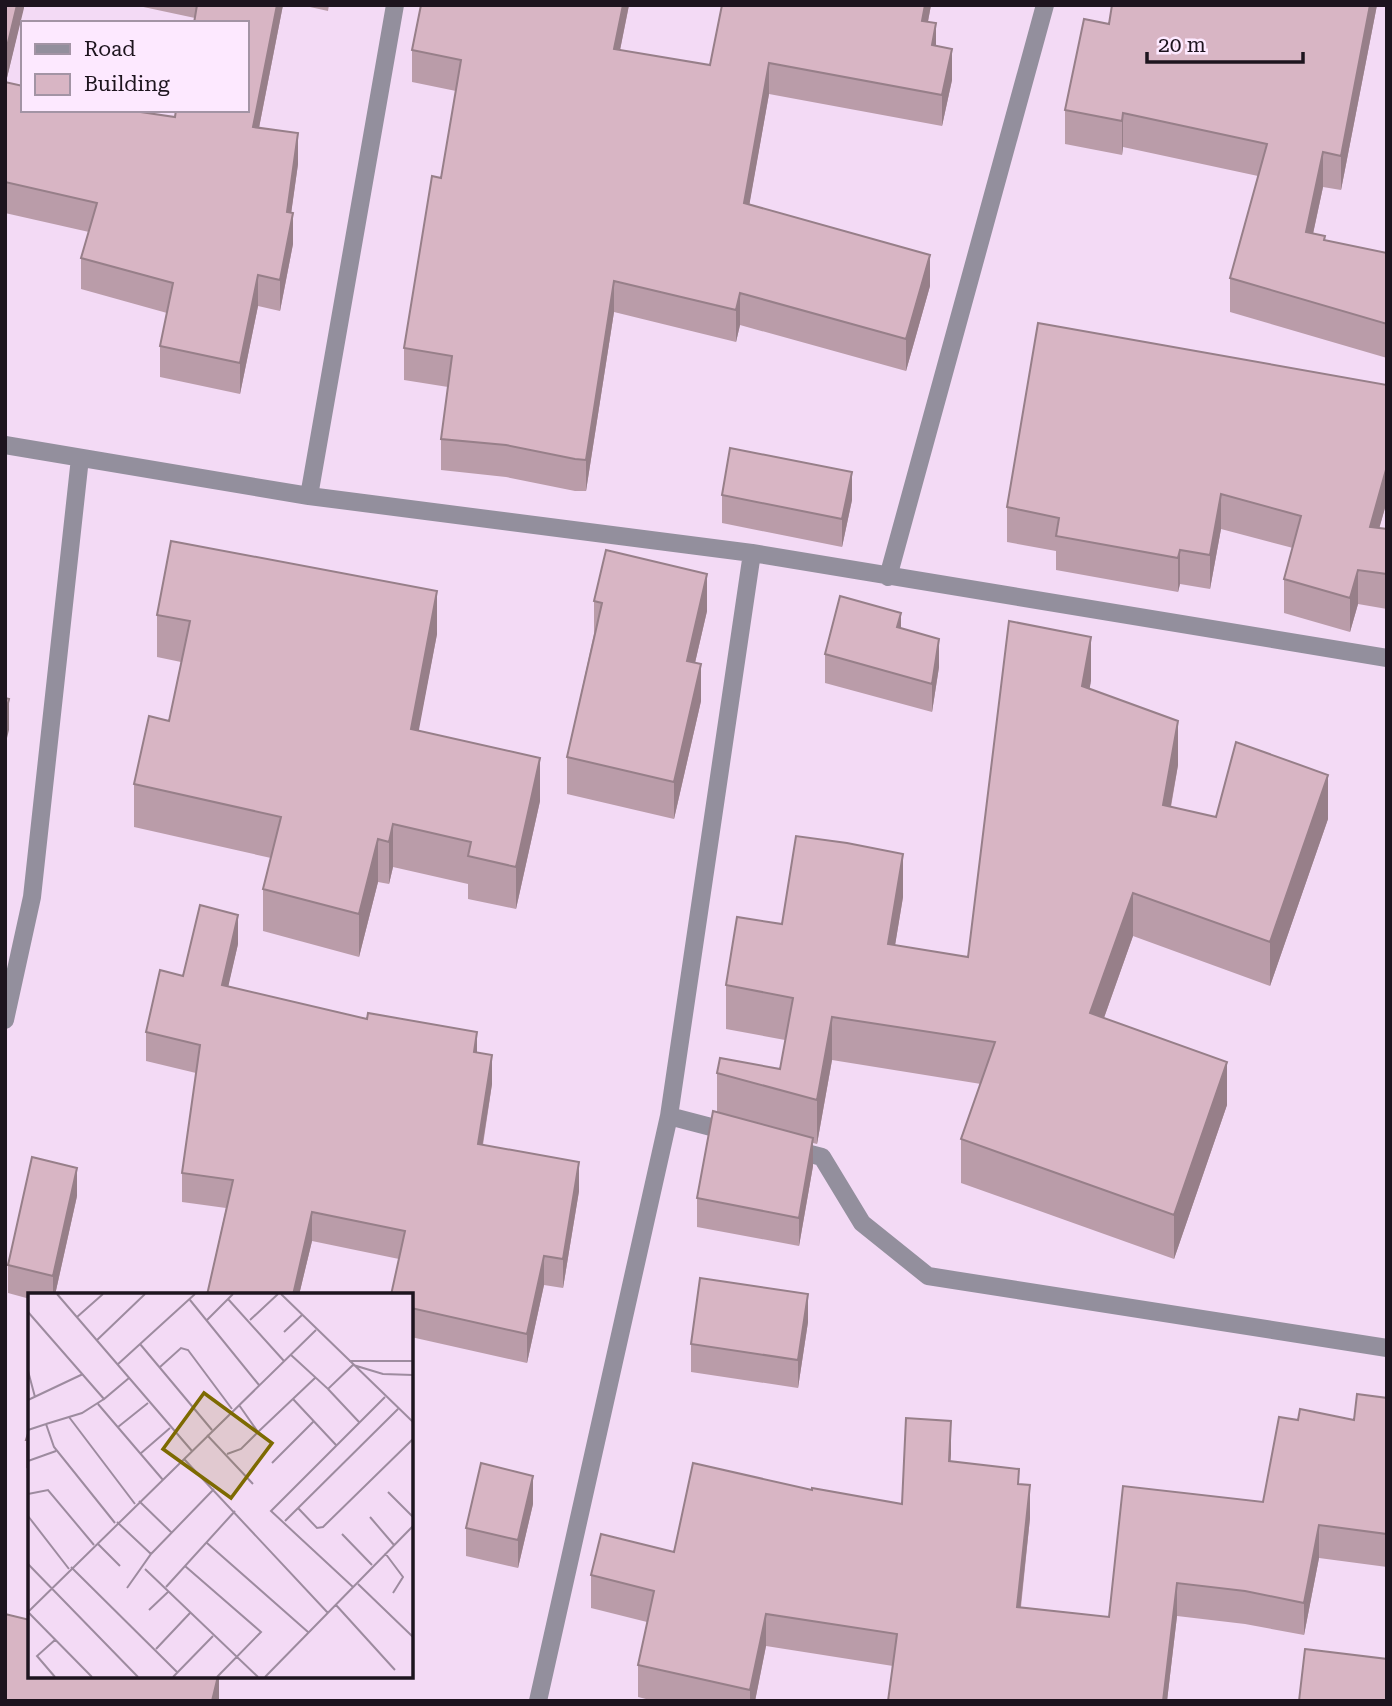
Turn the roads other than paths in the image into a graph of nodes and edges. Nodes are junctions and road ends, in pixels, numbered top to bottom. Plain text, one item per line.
1 (395, 5) edge
2 (1045, 5) edge
3 (5, 445) edge
4 (80, 458) junction
5 (309, 496) junction
6 (752, 553) junction
7 (888, 577) junction
8 (1387, 658) edge
9 (5, 1020) edge
10 (669, 1115) junction
11 (745, 1136) edge
12 (771, 1143) edge
13 (1387, 1348) edge
14 (538, 1701) edge

1 - 5 street
2 - 7 street
3 - 4 street
4 - 5 street
4 - 9 street
5 - 6 street
6 - 7 street
6 - 10 street
7 - 8 street
10 - 11 street
10 - 14 street
12 - 13 street

